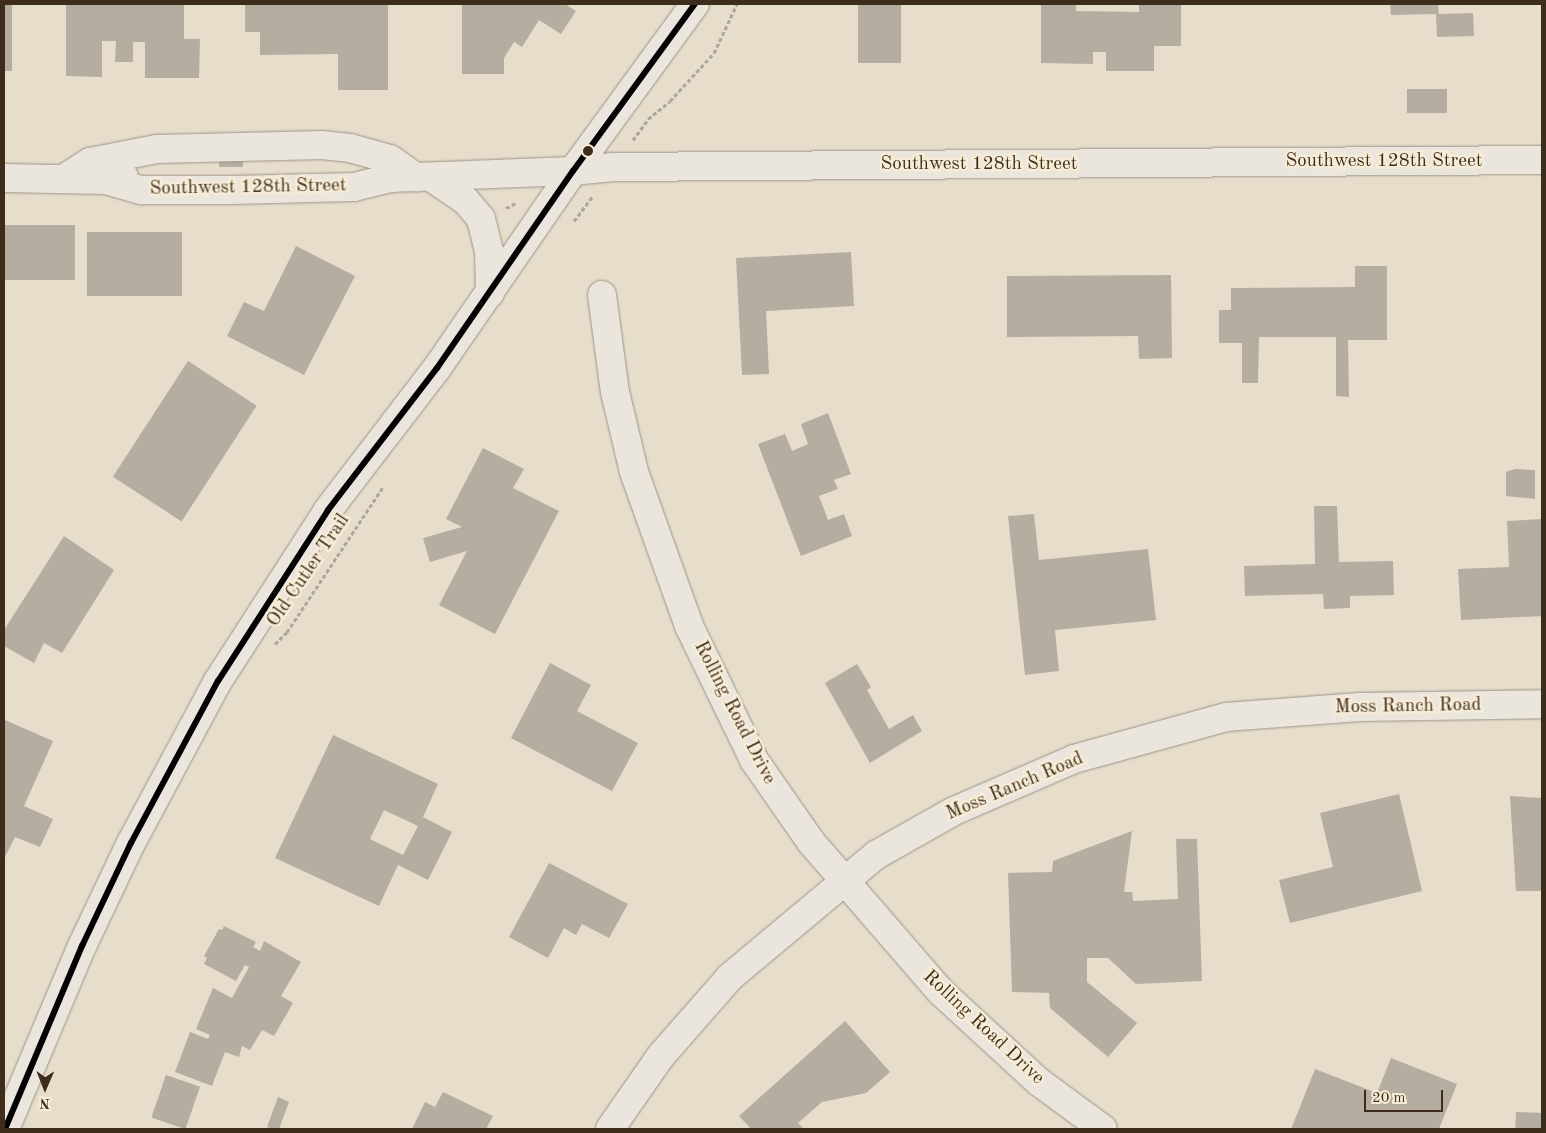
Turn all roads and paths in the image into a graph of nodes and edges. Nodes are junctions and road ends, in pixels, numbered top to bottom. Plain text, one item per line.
1 (695, 4) edge
2 (738, 4) edge
3 (648, 120) dead end
4 (1542, 160) edge
5 (573, 171) junction
6 (4, 178) edge
7 (412, 178) junction
8 (64, 179) junction
9 (595, 193) dead end
10 (516, 203) dead end
11 (501, 210) dead end
12 (569, 228) dead end
13 (490, 293) junction
14 (602, 295) dead end
15 (388, 478) dead end
16 (270, 646) dead end
17 (1542, 704) edge
18 (844, 881) junction
19 (5, 1129) edge
20 (610, 1129) edge
21 (1103, 1129) edge

1 - 5 street
2 - 3 path
4 - 5 street, Southwest 128th Street
5 - 7 street, Southwest 128th Street
5 - 13 street
6 - 8 street, Southwest 128th Street
7 - 8 street, Southwest 128th Street
7 - 8 street, Southwest 128th Street
7 - 13 street
9 - 12 path
10 - 11 path
13 - 19 street
14 - 18 street, Rolling Road Drive
15 - 16 path, Old Cutler Trail
17 - 18 street, Moss Ranch Road
18 - 20 street, Moss Ranch Road
18 - 21 street, Rolling Road Drive

